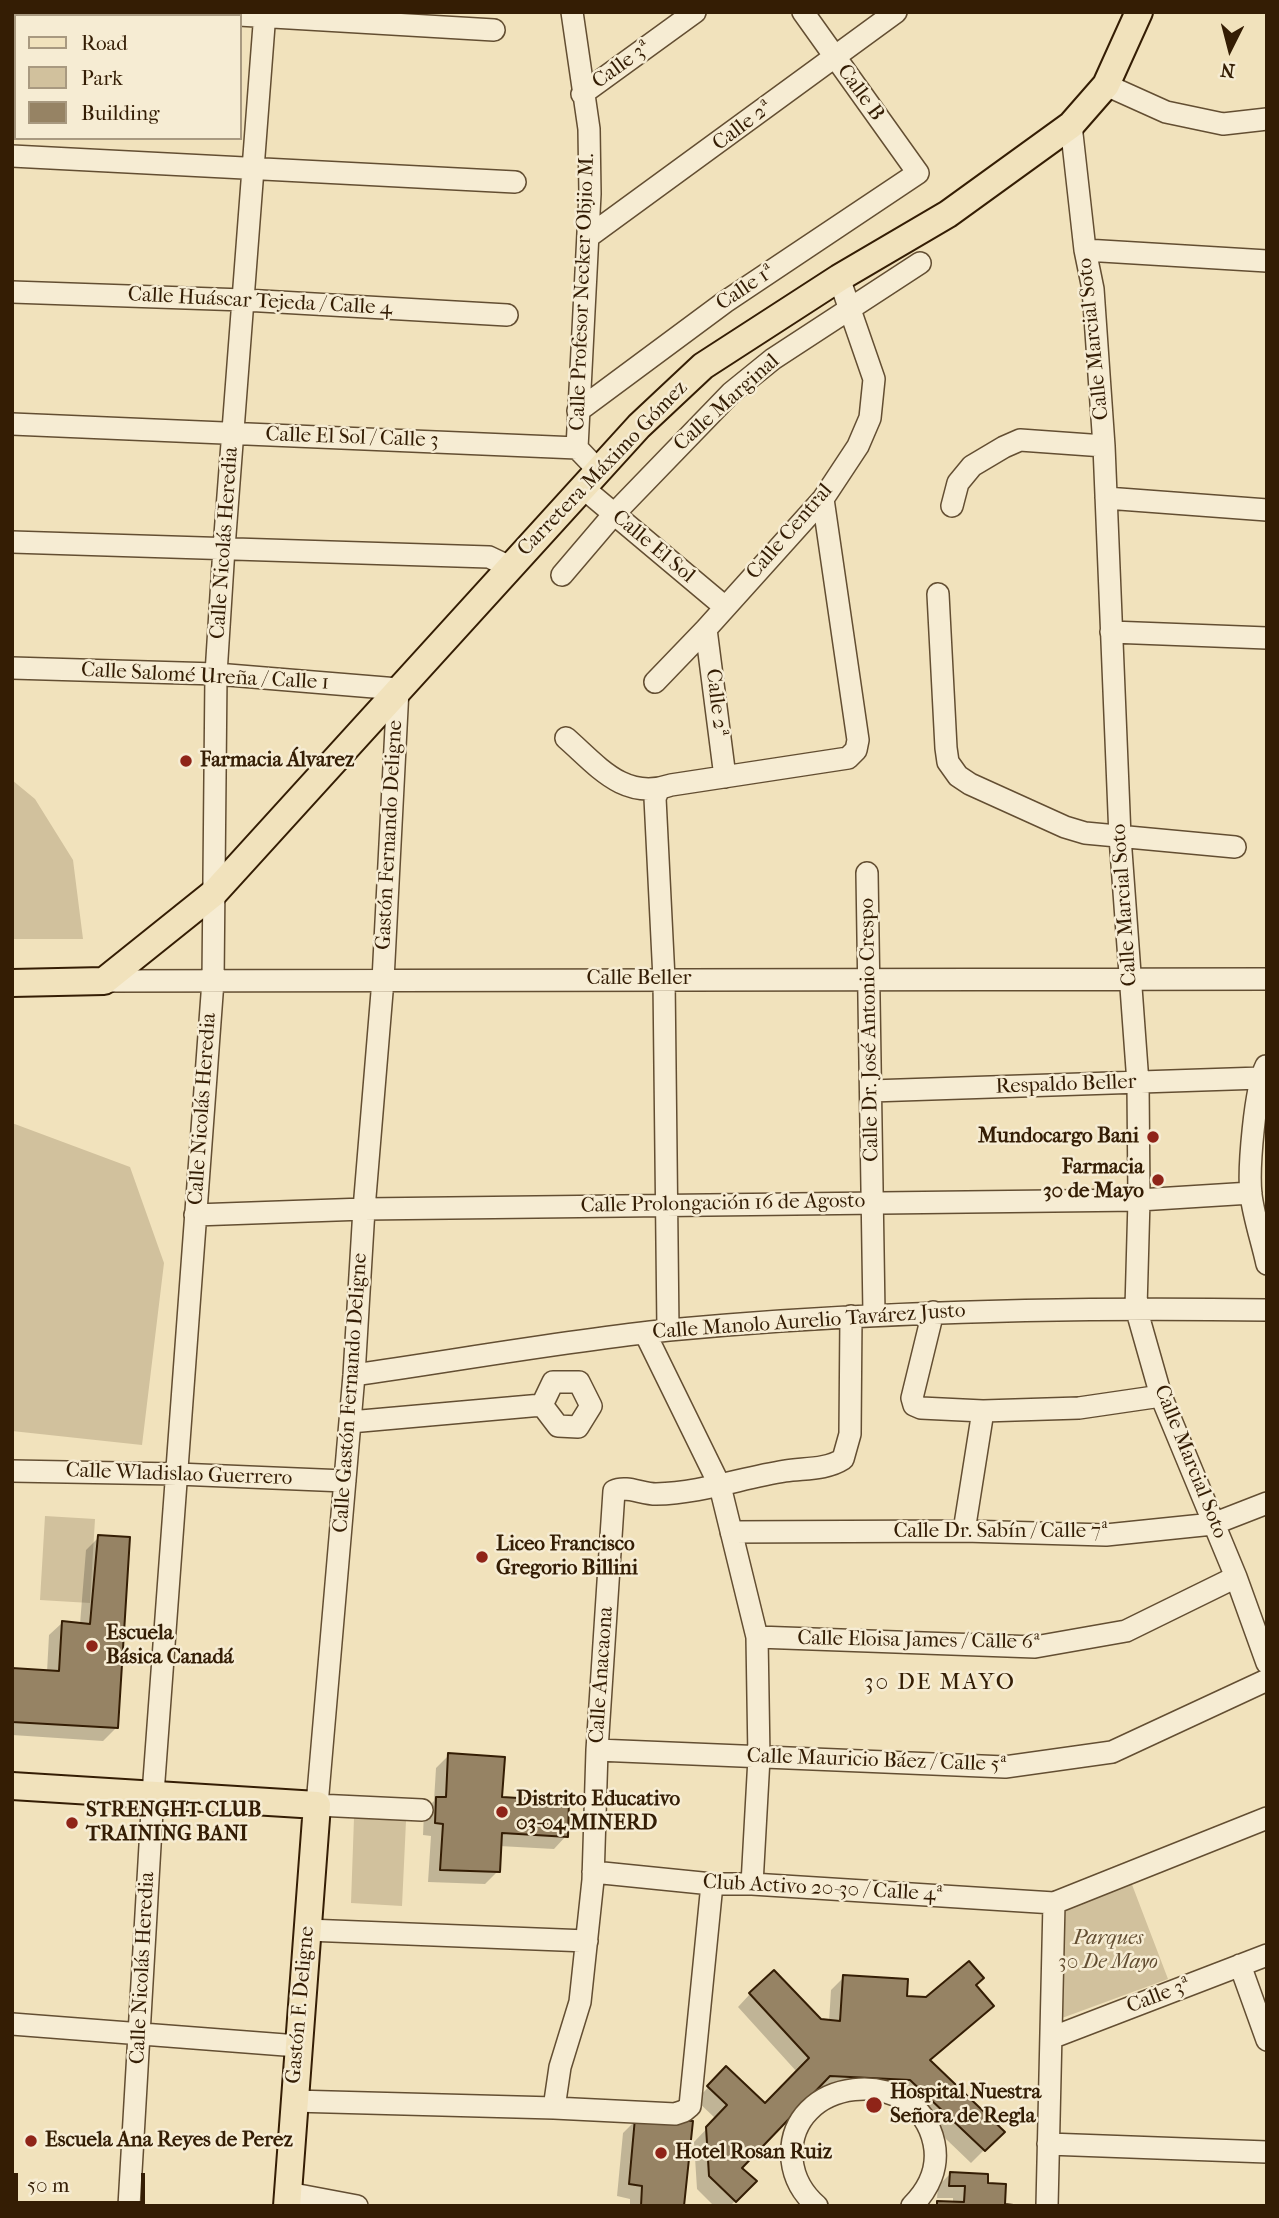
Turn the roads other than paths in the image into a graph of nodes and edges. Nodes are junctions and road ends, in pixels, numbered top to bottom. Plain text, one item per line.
1 (188, 12) edge
2 (572, 12) edge
3 (695, 12) edge
4 (803, 12) edge
5 (896, 12) edge
6 (1139, 12) edge
7 (264, 14) edge
8 (494, 30) dead end
9 (835, 57) junction
10 (1106, 85) junction
11 (582, 94) junction
12 (1267, 119) edge
13 (1071, 125) junction
14 (12, 156) edge
15 (251, 168) junction
16 (918, 173) joint
17 (515, 182) dead end
18 (588, 237) junction
19 (1085, 250) junction
20 (1267, 261) edge
21 (920, 263) dead end
22 (839, 278) junction
23 (12, 292) edge
24 (244, 300) junction
25 (850, 310) junction
26 (507, 315) dead end
27 (579, 411) junction
28 (12, 424) edge
29 (233, 433) junction
30 (1104, 446) junction
31 (577, 448) junction
32 (590, 479) junction
33 (1106, 498) junction
34 (823, 499) junction
35 (951, 506) dead end
36 (1267, 510) edge
37 (614, 514) junction
38 (12, 542) edge
39 (224, 548) junction
40 (510, 567) junction
41 (562, 575) dead end
42 (938, 594) dead end
43 (724, 607) junction
44 (706, 629) junction
45 (1111, 632) junction
46 (1267, 638) edge
47 (12, 668) edge
48 (216, 674) junction
49 (655, 681) dead end
50 (398, 689) junction
51 (566, 738) dead end
52 (725, 777) junction
53 (659, 789) junction
54 (1120, 837) junction
55 (1235, 848) dead end
56 (867, 873) dead end
57 (215, 892) junction
58 (869, 978) junction
59 (1130, 978) junction
60 (664, 979) junction
61 (1267, 979) edge
62 (383, 980) junction
63 (104, 981) junction
64 (213, 981) junction
65 (12, 983) edge
66 (1264, 1072) edge
67 (1138, 1083) junction
68 (871, 1091) junction
69 (1251, 1193) junction
70 (1139, 1200) junction
71 (873, 1202) junction
72 (666, 1205) junction
73 (364, 1209) junction
74 (195, 1215) junction
75 (1267, 1264) edge
76 (1136, 1308) junction
77 (1267, 1310) edge
78 (933, 1312) junction
79 (874, 1314) junction
80 (851, 1316) junction
81 (668, 1330) junction
82 (645, 1333) junction
83 (354, 1375) junction
84 (1161, 1396) junction
85 (542, 1405) dead end
86 (983, 1411) junction
87 (350, 1422) junction
88 (12, 1471) edge
89 (177, 1474) junction
90 (345, 1481) junction
91 (720, 1486) junction
92 (1267, 1503) edge
93 (1213, 1524) junction
94 (964, 1531) junction
95 (732, 1532) junction
96 (1236, 1577) junction
97 (757, 1637) junction
98 (1267, 1664) edge
99 (1267, 1680) edge
100 (597, 1750) junction
101 (759, 1758) junction
102 (12, 1786) edge
103 (153, 1794) junction
104 (317, 1805) junction
105 (422, 1810) dead end
106 (1267, 1818) edge
107 (593, 1872) junction
108 (712, 1884) junction
109 (752, 1884) junction
110 (1054, 1903) junction
111 (307, 1930) junction
112 (587, 1941) junction
113 (1267, 1955) edge
114 (1240, 1965) junction
115 (12, 2024) edge
116 (140, 2034) junction
117 (1051, 2038) junction
118 (1267, 2040) edge
119 (298, 2046) junction
120 (293, 2101) junction
121 (554, 2108) junction
122 (1048, 2144) junction
123 (1267, 2152) edge
124 (287, 2199) edge
125 (129, 2206) edge
126 (357, 2206) edge
127 (817, 2206) edge
128 (912, 2206) edge
129 (1047, 2206) edge

1 - 7 street
2 - 11 street, Calle Profesor Necker Objio M.
3 - 11 street, Calle 3ª
4 - 9 street, Calle B
5 - 9 street, Calle 2ª
6 - 10 main road, Carretera Máximo Gómez
7 - 8 street
7 - 15 street, Calle Nicolás Heredia
9 - 16 street, Calle B
9 - 18 street, Calle 2ª
10 - 12 street
10 - 13 main road, Carretera Máximo Gómez
11 - 18 street, Calle Profesor Necker Objio M.
13 - 19 street, Calle Marcial Soto
13 - 22 main road, Carretera Máximo Gómez
14 - 15 street
15 - 17 street
15 - 24 street, Calle Nicolás Heredia
16 - 27 street, Calle 1ª
18 - 27 street, Calle Profesor Necker Objio M.
19 - 20 street
19 - 30 street, Calle Marcial Soto
21 - 25 street, Calle Marginal
22 - 25 street, Calle Central
22 - 32 main road, Carretera Máximo Gómez
23 - 24 street, Calle Huáscar Tejeda / Calle 4
24 - 26 street, Calle Huáscar Tejeda / Calle 4
24 - 29 street, Calle Nicolás Heredia
25 - 34 street, Calle Central
25 - 37 street, Calle Marginal
27 - 31 street, Calle Profesor Necker Objio M.
28 - 29 street, Calle El Sol / Calle 3
29 - 31 street, Calle El Sol / Calle 3
29 - 39 street, Calle Nicolás Heredia
30 - 33 street, Calle Marcial Soto
30 - 35 street
31 - 32 street
32 - 37 street, Calle El Sol
32 - 40 main road, Carretera Máximo Gómez
33 - 36 street
33 - 45 street, Calle Marcial Soto
34 - 43 street, Calle Central
34 - 52 street
37 - 41 street, Calle Marginal
37 - 43 street, Calle El Sol
38 - 39 street
39 - 40 street
39 - 48 street, Calle Nicolás Heredia
40 - 50 main road, Carretera Máximo Gómez
42 - 54 street
43 - 44 street, Calle Central
44 - 49 street, Calle Central
44 - 52 street, Calle 2ª
45 - 46 street
45 - 54 street, Calle Marcial Soto
47 - 48 street, Calle Salomé Ureña / Calle 1
48 - 50 street, Calle Salomé Ureña / Calle 1
48 - 57 street, Calle Nicolás Heredia
50 - 57 main road, Carretera Máximo Gómez
50 - 62 street, Gastón Fernando Deligne
51 - 53 street
52 - 53 street
53 - 60 street
54 - 55 street
54 - 59 street, Calle Marcial Soto
56 - 58 street, Calle Dr. José Antonio Crespo
57 - 63 main road, Carretera Máximo Gómez
57 - 64 street, Calle Nicolás Heredia
58 - 59 street, Calle Beller
58 - 60 street, Calle Beller
58 - 68 street, Calle Dr. José Antonio Crespo
59 - 61 street, Calle Beller
59 - 67 street, Calle Marcial Soto
60 - 62 street, Calle Beller
60 - 72 street
62 - 64 street, Calle Beller
62 - 73 street, Calle Gastón Fernando Deligne
63 - 64 street, Calle Beller
63 - 65 main road, Calle Beller
64 - 74 street, Calle Nicolás Heredia
66 - 67 street, Respaldo Beller
66 - 69 street
67 - 68 street, Respaldo Beller
67 - 70 street, Calle Marcial Soto
68 - 71 street, Calle Dr. José Antonio Crespo
69 - 70 street, Calle Prolongación 16 de Agosto
69 - 75 street
70 - 71 street, Calle Prolongación 16 de Agosto
70 - 76 street, Calle Marcial Soto
71 - 72 street, Calle Prolongación 16 de Agosto
71 - 79 street, Calle Dr. José Antonio Crespo
72 - 73 street, Calle Prolongación 16 de Agosto
72 - 81 street
73 - 74 street, Calle Prolongación 16 de Agosto
73 - 83 street, Calle Gastón Fernando Deligne
74 - 89 street, Calle Nicolás Heredia
76 - 77 street, Calle Manolo Aurelio Tavárez Justo
76 - 78 street, Calle Manolo Aurelio Tavárez Justo
76 - 84 street, Calle Marcial Soto
78 - 79 street, Calle Manolo Aurelio Tavárez Justo
78 - 86 street
79 - 80 street, Calle Manolo Aurelio Tavárez Justo
80 - 81 street, Calle Manolo Aurelio Tavárez Justo
80 - 91 street, Calle Anacaona
81 - 82 street, Calle Manolo Aurelio Tavárez Justo
82 - 83 street, Calle Manolo Aurelio Tavárez Justo
82 - 91 street
83 - 87 street, Calle Gastón Fernando Deligne
84 - 86 street
84 - 93 street, Calle Marcial Soto
85 - 87 street
86 - 94 street
87 - 90 street, Calle Gastón Fernando Deligne
88 - 89 street, Calle Wladislao Guerrero
89 - 90 street, Calle Wladislao Guerrero
89 - 103 street, Calle Nicolás Heredia
90 - 104 street, Calle Gastón Fernando Deligne
91 - 95 street
91 - 100 street, Calle Anacaona
92 - 93 street, Calle Dr. Sabín / Calle 7ª
93 - 94 street, Calle Dr. Sabín / Calle 7ª
93 - 96 street, Calle Marcial Soto
94 - 95 street, Calle Dr. Sabín / Calle 7ª
95 - 97 street
96 - 97 street, Calle Eloisa James / Calle 6ª
96 - 98 street, Calle Marcial Soto
97 - 101 street
99 - 101 street, Calle Mauricio Báez / Calle 5ª
100 - 101 street, Calle Mauricio Báez / Calle 5ª
100 - 107 street, Calle Anacaona
101 - 109 street
102 - 103 main road
103 - 104 main road
103 - 116 street, Calle Nicolás Heredia
104 - 105 street
104 - 111 main road, Gastón F. Deligne
106 - 110 street
107 - 108 street, Club Activo 20-30 / Calle 4ª
107 - 112 street, Calle Anacaona
108 - 109 street, Club Activo 20-30 / Calle 4ª
108 - 121 street
109 - 110 street, Club Activo 20-30 / Calle 4ª
110 - 117 street
111 - 112 street
111 - 119 main road, Gastón F. Deligne
112 - 121 street, Calle Anacaona
113 - 114 street, Calle 3ª
114 - 117 street, Calle 3ª
114 - 118 street
115 - 116 street
116 - 119 street
116 - 125 street, Calle Nicolás Heredia
117 - 122 street
119 - 120 main road, Gastón F. Deligne
120 - 121 street
120 - 124 main road, Gastón F. Deligne
122 - 123 street
122 - 129 street
124 - 126 street
127 - 128 street

